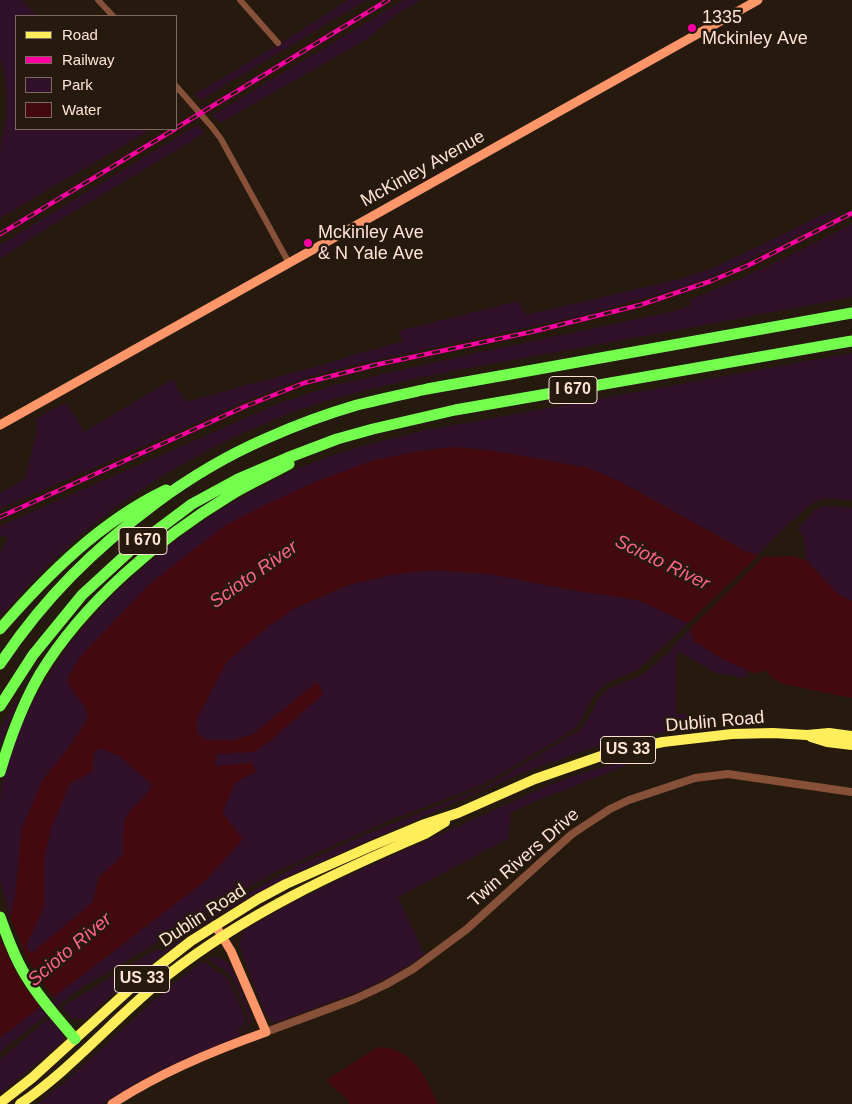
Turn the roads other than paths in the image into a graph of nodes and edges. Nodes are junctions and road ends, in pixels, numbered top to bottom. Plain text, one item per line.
1 (98, 0) edge
2 (240, 0) edge
3 (758, 0) edge
4 (112, 15) edge
5 (278, 43) dead end
6 (178, 88) edge
7 (289, 263) junction
8 (852, 313) edge
9 (852, 341) edge
10 (0, 425) edge
11 (337, 439) junction
12 (190, 478) junction
13 (0, 629) edge
14 (0, 664) edge
15 (0, 706) edge
16 (807, 735) junction
17 (852, 736) edge
18 (852, 745) edge
19 (0, 772) edge
20 (852, 792) edge
21 (458, 813) junction
22 (0, 917) edge
23 (215, 925) junction
24 (222, 937) junction
25 (266, 1032) junction
26 (75, 1039) junction
27 (0, 1103) edge
28 (6, 1104) edge
29 (20, 1104) edge
30 (112, 1104) edge

1 - 4 street
2 - 5 street
3 - 7 main road, McKinley Avenue
6 - 7 street
7 - 10 main road, McKinley Avenue
8 - 12 highway, I 670
9 - 11 highway, I 670
11 - 15 highway, I 670
11 - 19 highway
12 - 13 highway
12 - 14 highway, I 670
16 - 17 main road, Dublin Road / US 33
16 - 18 main road, Dublin Road / US 33
16 - 21 main road, Dublin Road / US 33
20 - 25 street, Twin Rivers Drive
21 - 23 main road, Dublin Road / US 33
21 - 24 main road, Dublin Road / US 33
22 - 26 highway
23 - 24 main road
23 - 26 main road, Dublin Road / US 33
24 - 25 main road
24 - 29 main road, Dublin Road / US 33
25 - 30 main road, Twin Rivers Drive
26 - 27 main road, Dublin Road / US 33
26 - 28 main road

